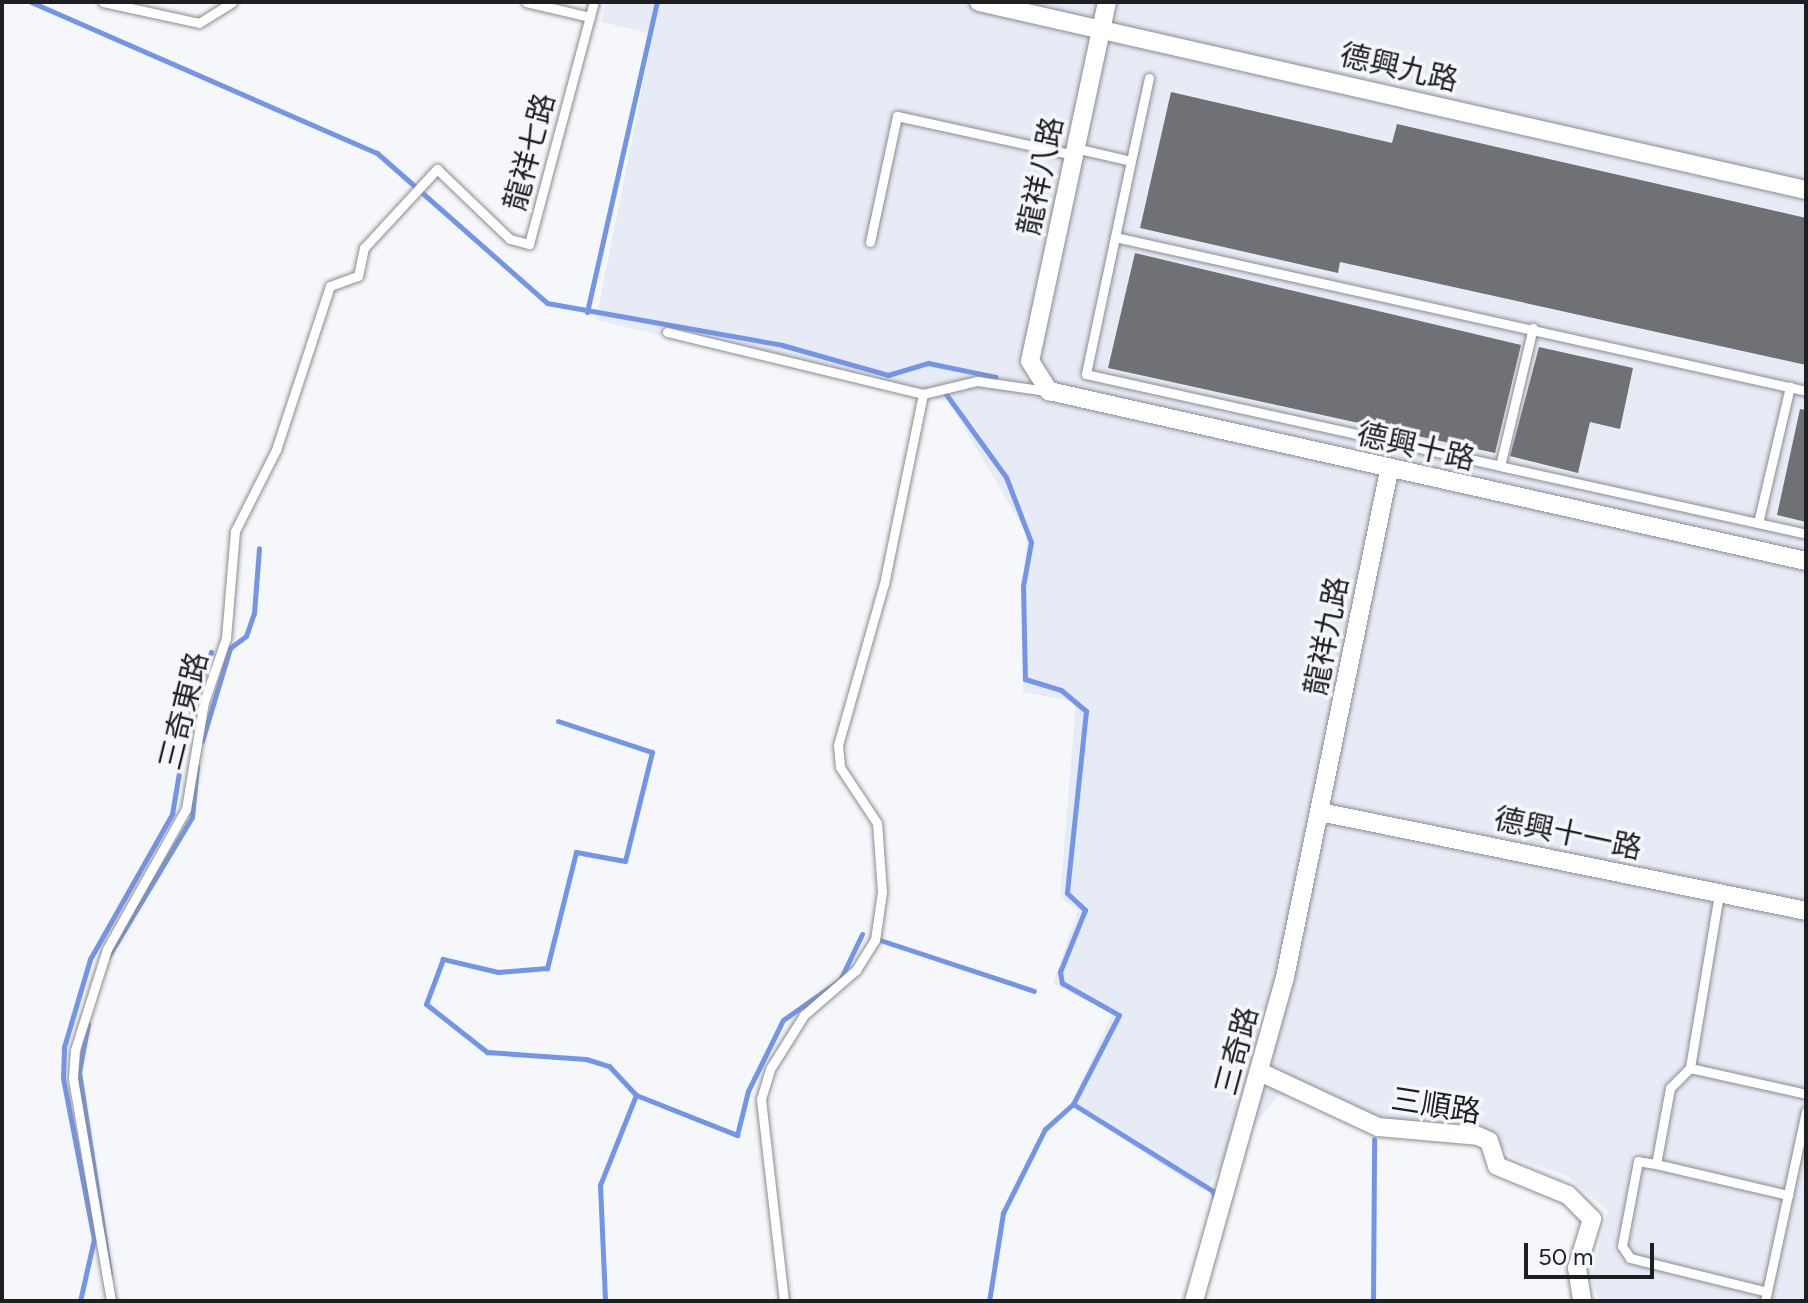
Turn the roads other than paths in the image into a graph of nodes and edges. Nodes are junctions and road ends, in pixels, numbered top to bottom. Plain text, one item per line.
1 (103, 2) edge
2 (526, 2) edge
3 (594, 2) edge
4 (979, 2) edge
5 (1107, 2) edge
6 (231, 6) edge
7 (590, 17) junction
8 (1101, 27) junction
9 (1149, 78) dead end
10 (1075, 151) junction
11 (1131, 161) junction
12 (437, 169) joint
13 (1806, 190) edge
14 (1115, 237) junction
15 (870, 242) dead end
16 (1533, 328) junction
17 (667, 332) dead end
18 (1790, 387) junction
19 (1049, 391) junction
20 (1806, 391) edge
21 (923, 394) junction
22 (1500, 466) junction
23 (1389, 471) junction
24 (1758, 523) junction
25 (1806, 534) edge
26 (1806, 561) edge
27 (1320, 812) junction
28 (1719, 894) junction
29 (1806, 911) edge
30 (1690, 1068) junction
31 (1260, 1072) junction
32 (1806, 1094) edge
33 (1806, 1111) edge
34 (1656, 1164) junction
35 (1788, 1195) junction
36 (1766, 1296) edge
37 (111, 1301) edge
38 (784, 1301) edge
39 (1194, 1301) edge
40 (1582, 1301) edge

1 - 6 lane
2 - 7 lane
3 - 7 lane, 龍祥七路
4 - 8 street, 德興九路
5 - 8 street, 龍祥八路
7 - 12 lane, 龍祥七路
8 - 10 street, 龍祥八路
8 - 13 street, 德興九路
9 - 11 lane
10 - 11 lane
10 - 15 lane
10 - 19 street, 龍祥八路
11 - 14 lane
12 - 37 lane, 三奇東路
14 - 16 lane
14 - 22 lane
16 - 18 lane
16 - 22 lane
17 - 21 lane
18 - 20 lane
18 - 24 lane
19 - 21 lane
19 - 23 street, 德興十路
21 - 38 lane
22 - 24 lane
23 - 26 street, 德興十路
23 - 27 street, 龍祥九路
24 - 25 lane
27 - 28 street, 德興十一路
27 - 31 street, 三奇路
28 - 29 street, 德興十一路
28 - 30 lane
30 - 32 lane
30 - 34 lane
31 - 39 street, 三奇路
31 - 40 street, 三順路
33 - 35 lane
34 - 35 lane
34 - 36 lane
35 - 36 lane

